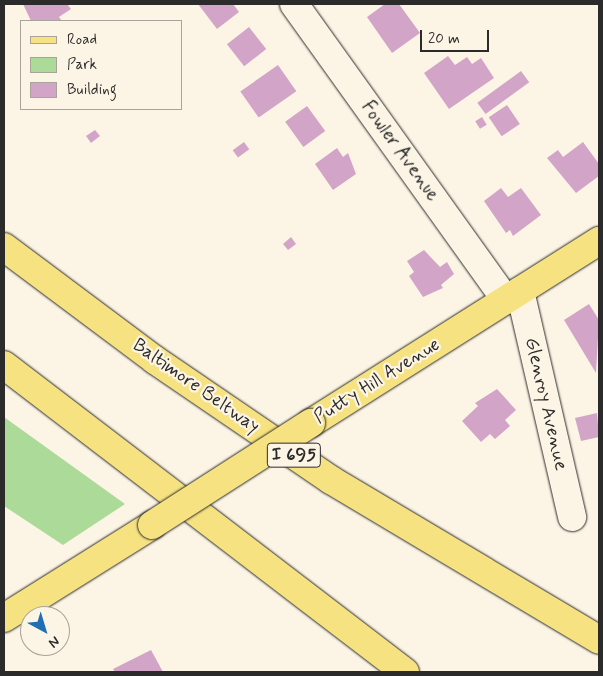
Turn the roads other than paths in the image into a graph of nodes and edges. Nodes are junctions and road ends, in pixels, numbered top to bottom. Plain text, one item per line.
1 (294, 4) edge
2 (599, 241) edge
3 (4, 247) edge
4 (512, 295) junction
5 (4, 365) edge
6 (572, 517) dead end
7 (484, 573) junction
8 (4, 618) edge
9 (599, 635) edge
10 (599, 640) edge
11 (405, 672) edge

1 - 4 street, Fowler Avenue
2 - 4 main road, Putty Hill Avenue
3 - 7 main road, Baltimore Beltway / I 695
4 - 6 street, Glenroy Avenue
4 - 8 main road, Putty Hill Avenue, bridge
5 - 11 main road
7 - 9 main road
7 - 10 main road, Baltimore Beltway / I 695

